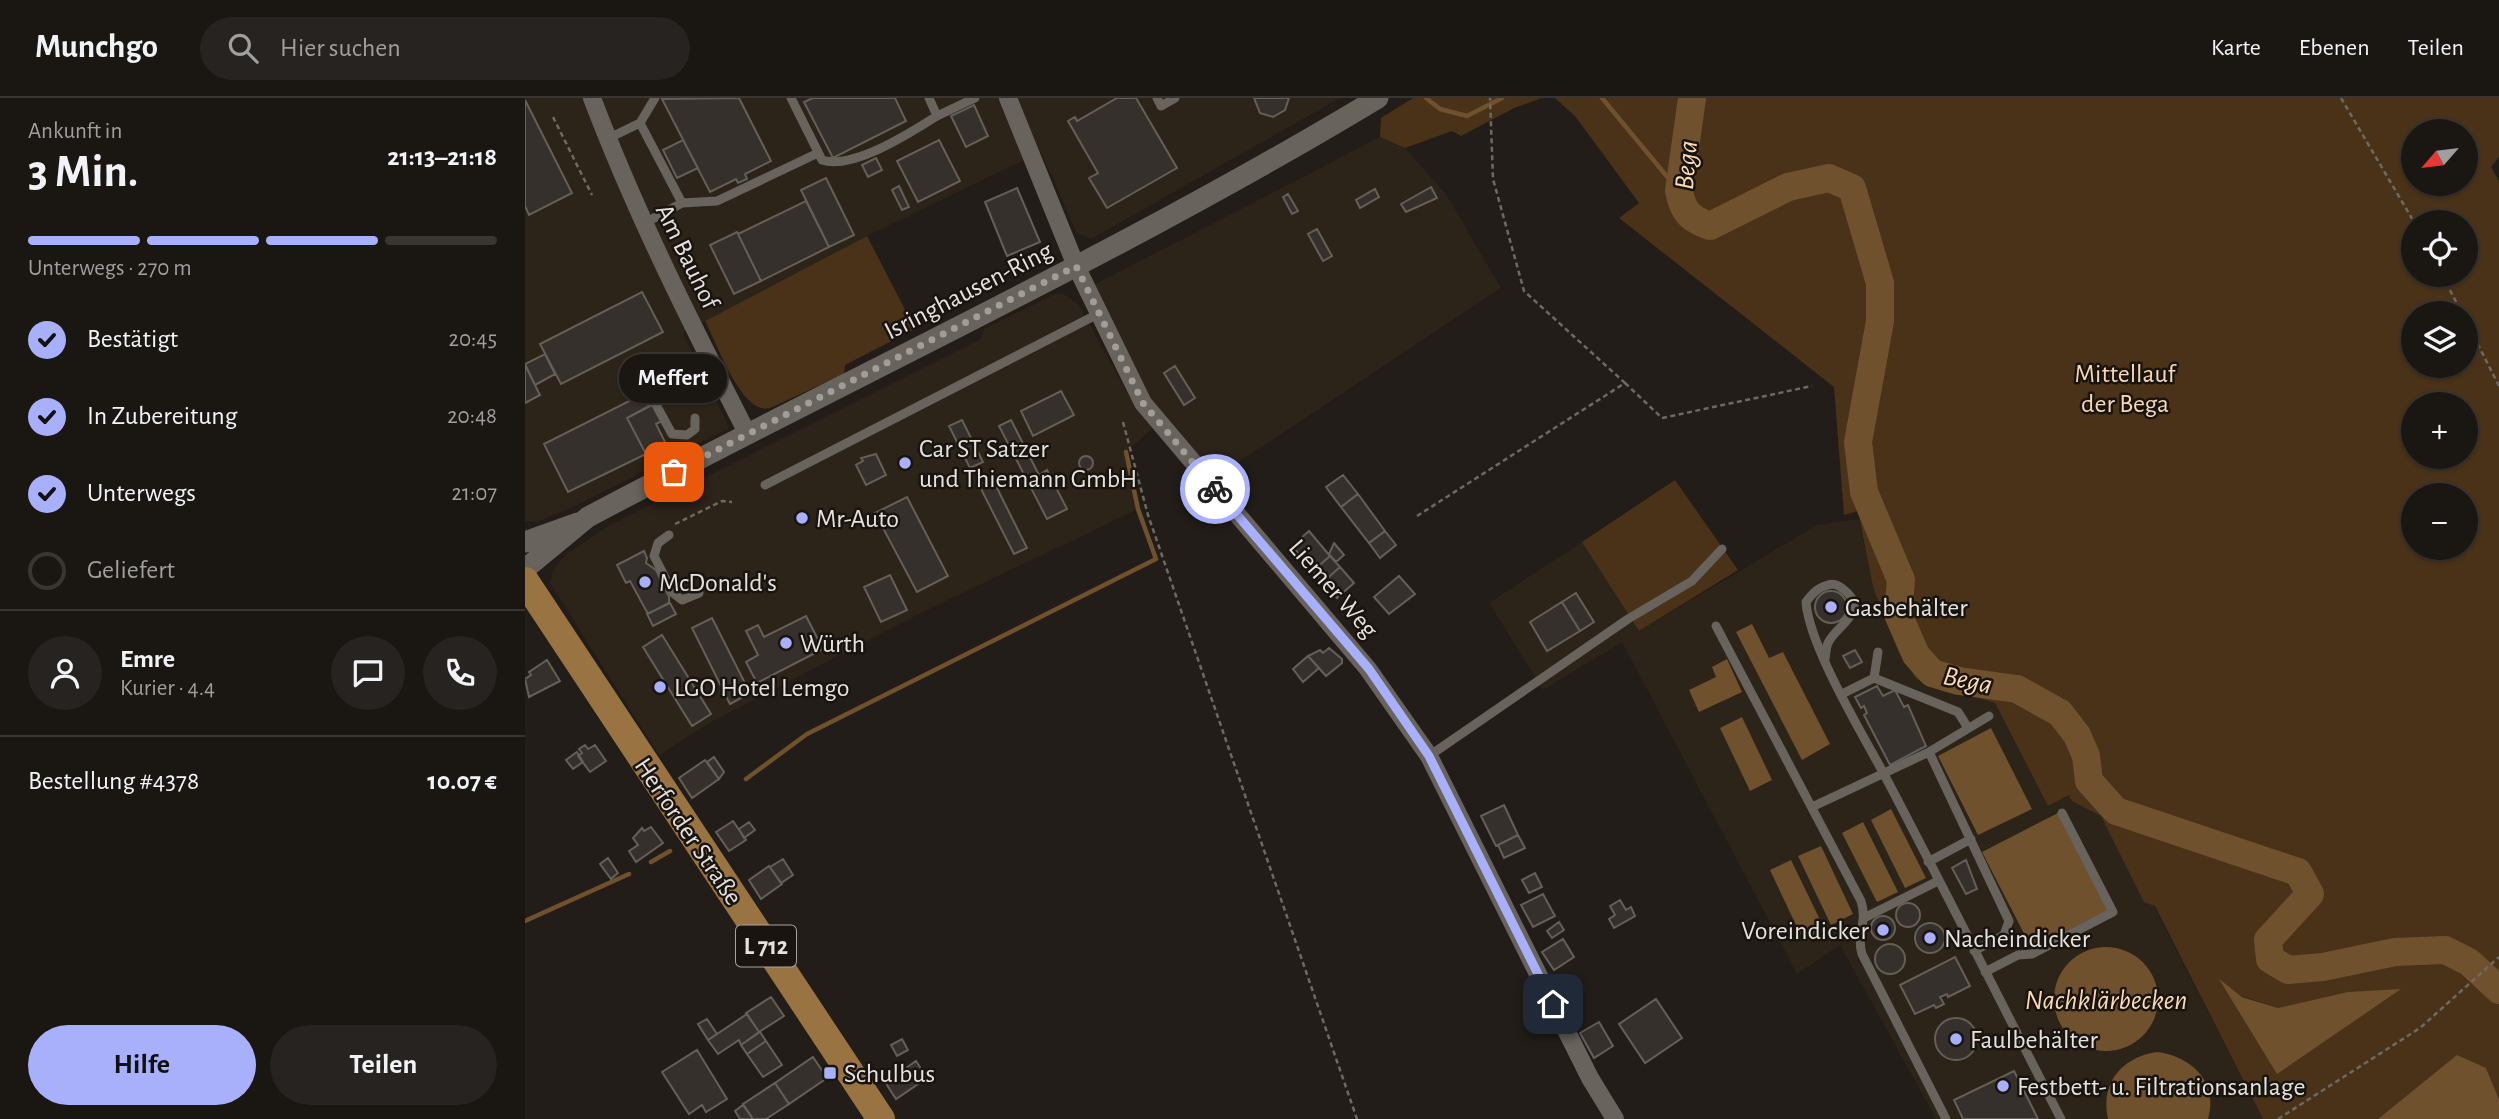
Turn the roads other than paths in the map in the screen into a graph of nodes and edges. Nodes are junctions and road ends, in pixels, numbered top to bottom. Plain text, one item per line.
1 (592, 98) edge
2 (655, 98) edge
3 (791, 98) edge
4 (929, 98) edge
5 (975, 98) edge
6 (1008, 98) edge
7 (1157, 98) edge
8 (1175, 98) edge
9 (1378, 98) edge
10 (937, 116) junction
11 (640, 123) junction
12 (607, 139) junction
13 (818, 153) junction
14 (682, 203) junction
15 (643, 223) junction
16 (1076, 266) junction
17 (1098, 314) junction
18 (643, 381) dead end
19 (695, 418) dead end
20 (747, 433) junction
21 (765, 485) dead end
22 (578, 523) junction
23 (669, 535) road end
24 (525, 542) edge
25 (1722, 550) dead end
26 (525, 569) edge
27 (525, 581) edge
28 (699, 593) dead end
29 (1716, 626) dead end
30 (1878, 652) dead end
31 (1825, 659) junction
32 (1874, 678) junction
33 (1842, 694) junction
34 (1989, 716) dead end
35 (1968, 728) junction
36 (1929, 751) junction
37 (1429, 756) junction
38 (1884, 775) junction
39 (1812, 807) junction
40 (2062, 813) dead end
41 (1971, 839) junction
42 (1929, 862) junction
43 (1938, 881) junction
44 (1866, 917) junction
45 (1974, 951) junction
46 (1985, 972) junction
47 (877, 1117) edge
48 (1615, 1119) edge
49 (1946, 1119) edge
50 (2061, 1119) edge

1 - 12 street, Am Bauhof
2 - 11 lane
3 - 13 lane
4 - 10 lane
5 - 10 lane
6 - 16 street, Liemer Weg
7 - 8 lane
9 - 16 street, Isringhausen-Ring
10 - 13 lane
11 - 12 lane
11 - 14 lane
12 - 15 street, Am Bauhof
13 - 14 lane
14 - 15 lane
15 - 20 street, Am Bauhof
16 - 17 street, Liemer Weg
16 - 20 street, Isringhausen-Ring
17 - 21 lane
17 - 37 street, Liemer Weg
18 - 19 lane
20 - 22 street, Isringhausen-Ring
22 - 24 street, Isringhausen-Ring
22 - 26 street, Isringhausen-Ring
23 - 28 lane
25 - 37 lane
27 - 47 main road, Herforder Straße / L 712
29 - 39 lane
30 - 32 lane
31 - 31 lane
31 - 33 lane
32 - 33 lane
32 - 35 lane
33 - 38 lane
34 - 35 lane
35 - 36 lane
36 - 38 lane
36 - 41 lane
37 - 48 street, Liemer Weg
38 - 39 lane
38 - 42 lane
39 - 44 lane
40 - 46 lane
41 - 42 lane
41 - 45 lane
42 - 43 lane
43 - 44 lane
43 - 45 lane
44 - 49 lane
45 - 46 lane
46 - 50 lane

